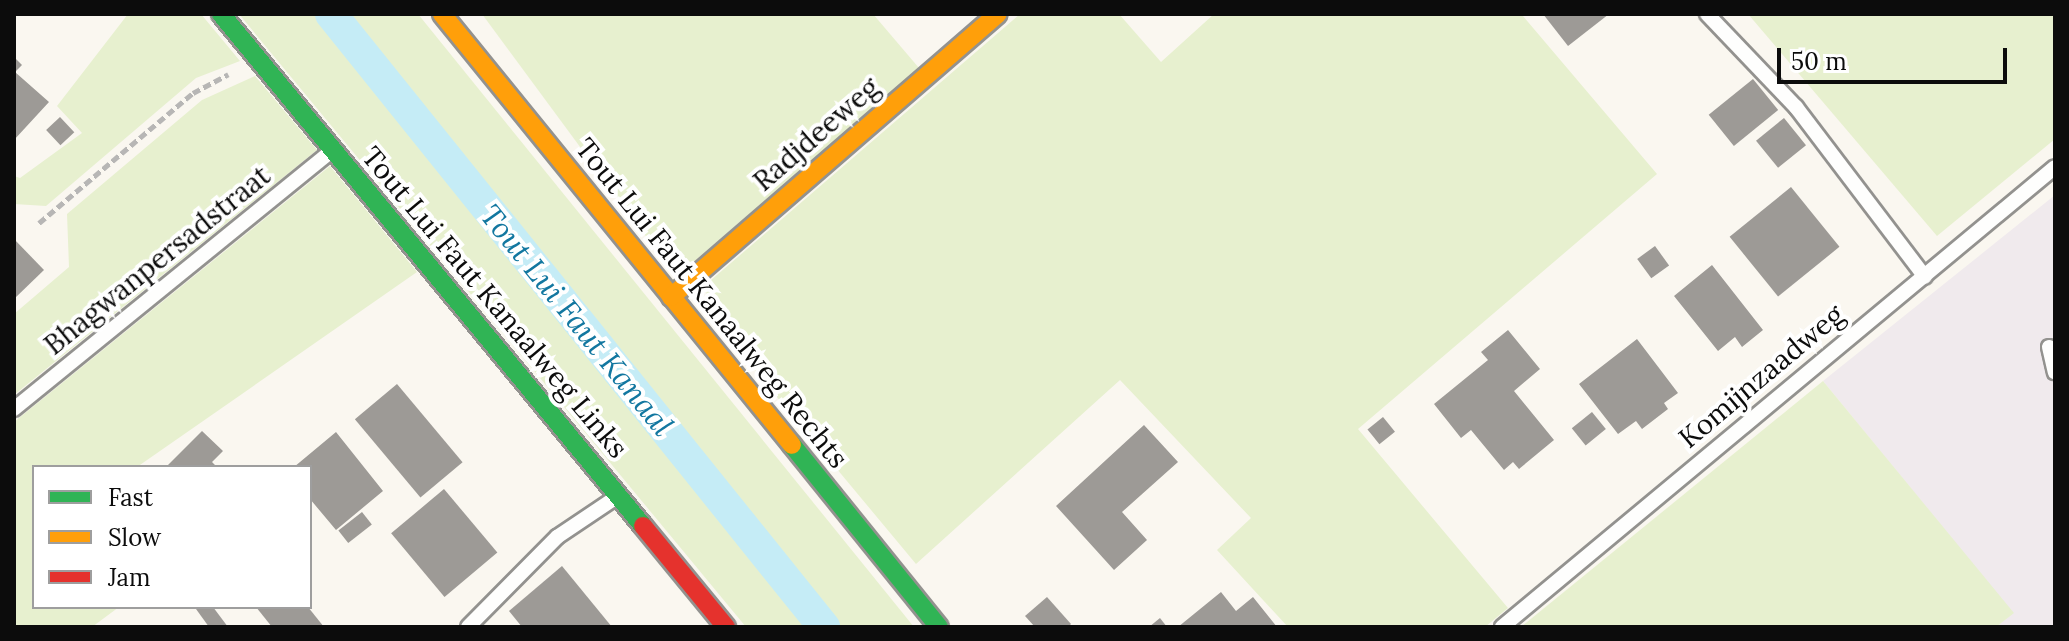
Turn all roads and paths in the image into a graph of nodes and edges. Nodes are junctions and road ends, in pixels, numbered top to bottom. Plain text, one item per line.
1 (221, 14) edge
2 (442, 14) edge
3 (998, 14) edge
4 (1707, 14) edge
5 (257, 59) junction
6 (332, 151) junction
7 (2055, 167) edge
8 (39, 223) dead end
9 (1925, 277) junction
10 (671, 297) junction
11 (2049, 347) dead end
12 (2055, 372) edge
13 (14, 409) edge
14 (619, 495) junction
15 (468, 627) edge
16 (726, 627) edge
17 (939, 627) edge
18 (1502, 627) edge

1 - 5 street, Tout Lui Faut Kanaalweg Links
2 - 10 street, Tout Lui Faut Kanaalweg Rechts
3 - 10 street, Radjdeeweg
4 - 9 lane
5 - 6 street, Tout Lui Faut Kanaalweg Links
5 - 8 path
6 - 13 lane, Bhagwanpersadstraat
6 - 14 street, Tout Lui Faut Kanaalweg Links
7 - 9 lane, Komijnzaadweg
9 - 18 lane, Komijnzaadweg
10 - 17 street, Tout Lui Faut Kanaalweg Rechts
11 - 12 lane
14 - 15 lane
14 - 16 street, Tout Lui Faut Kanaalweg Links

